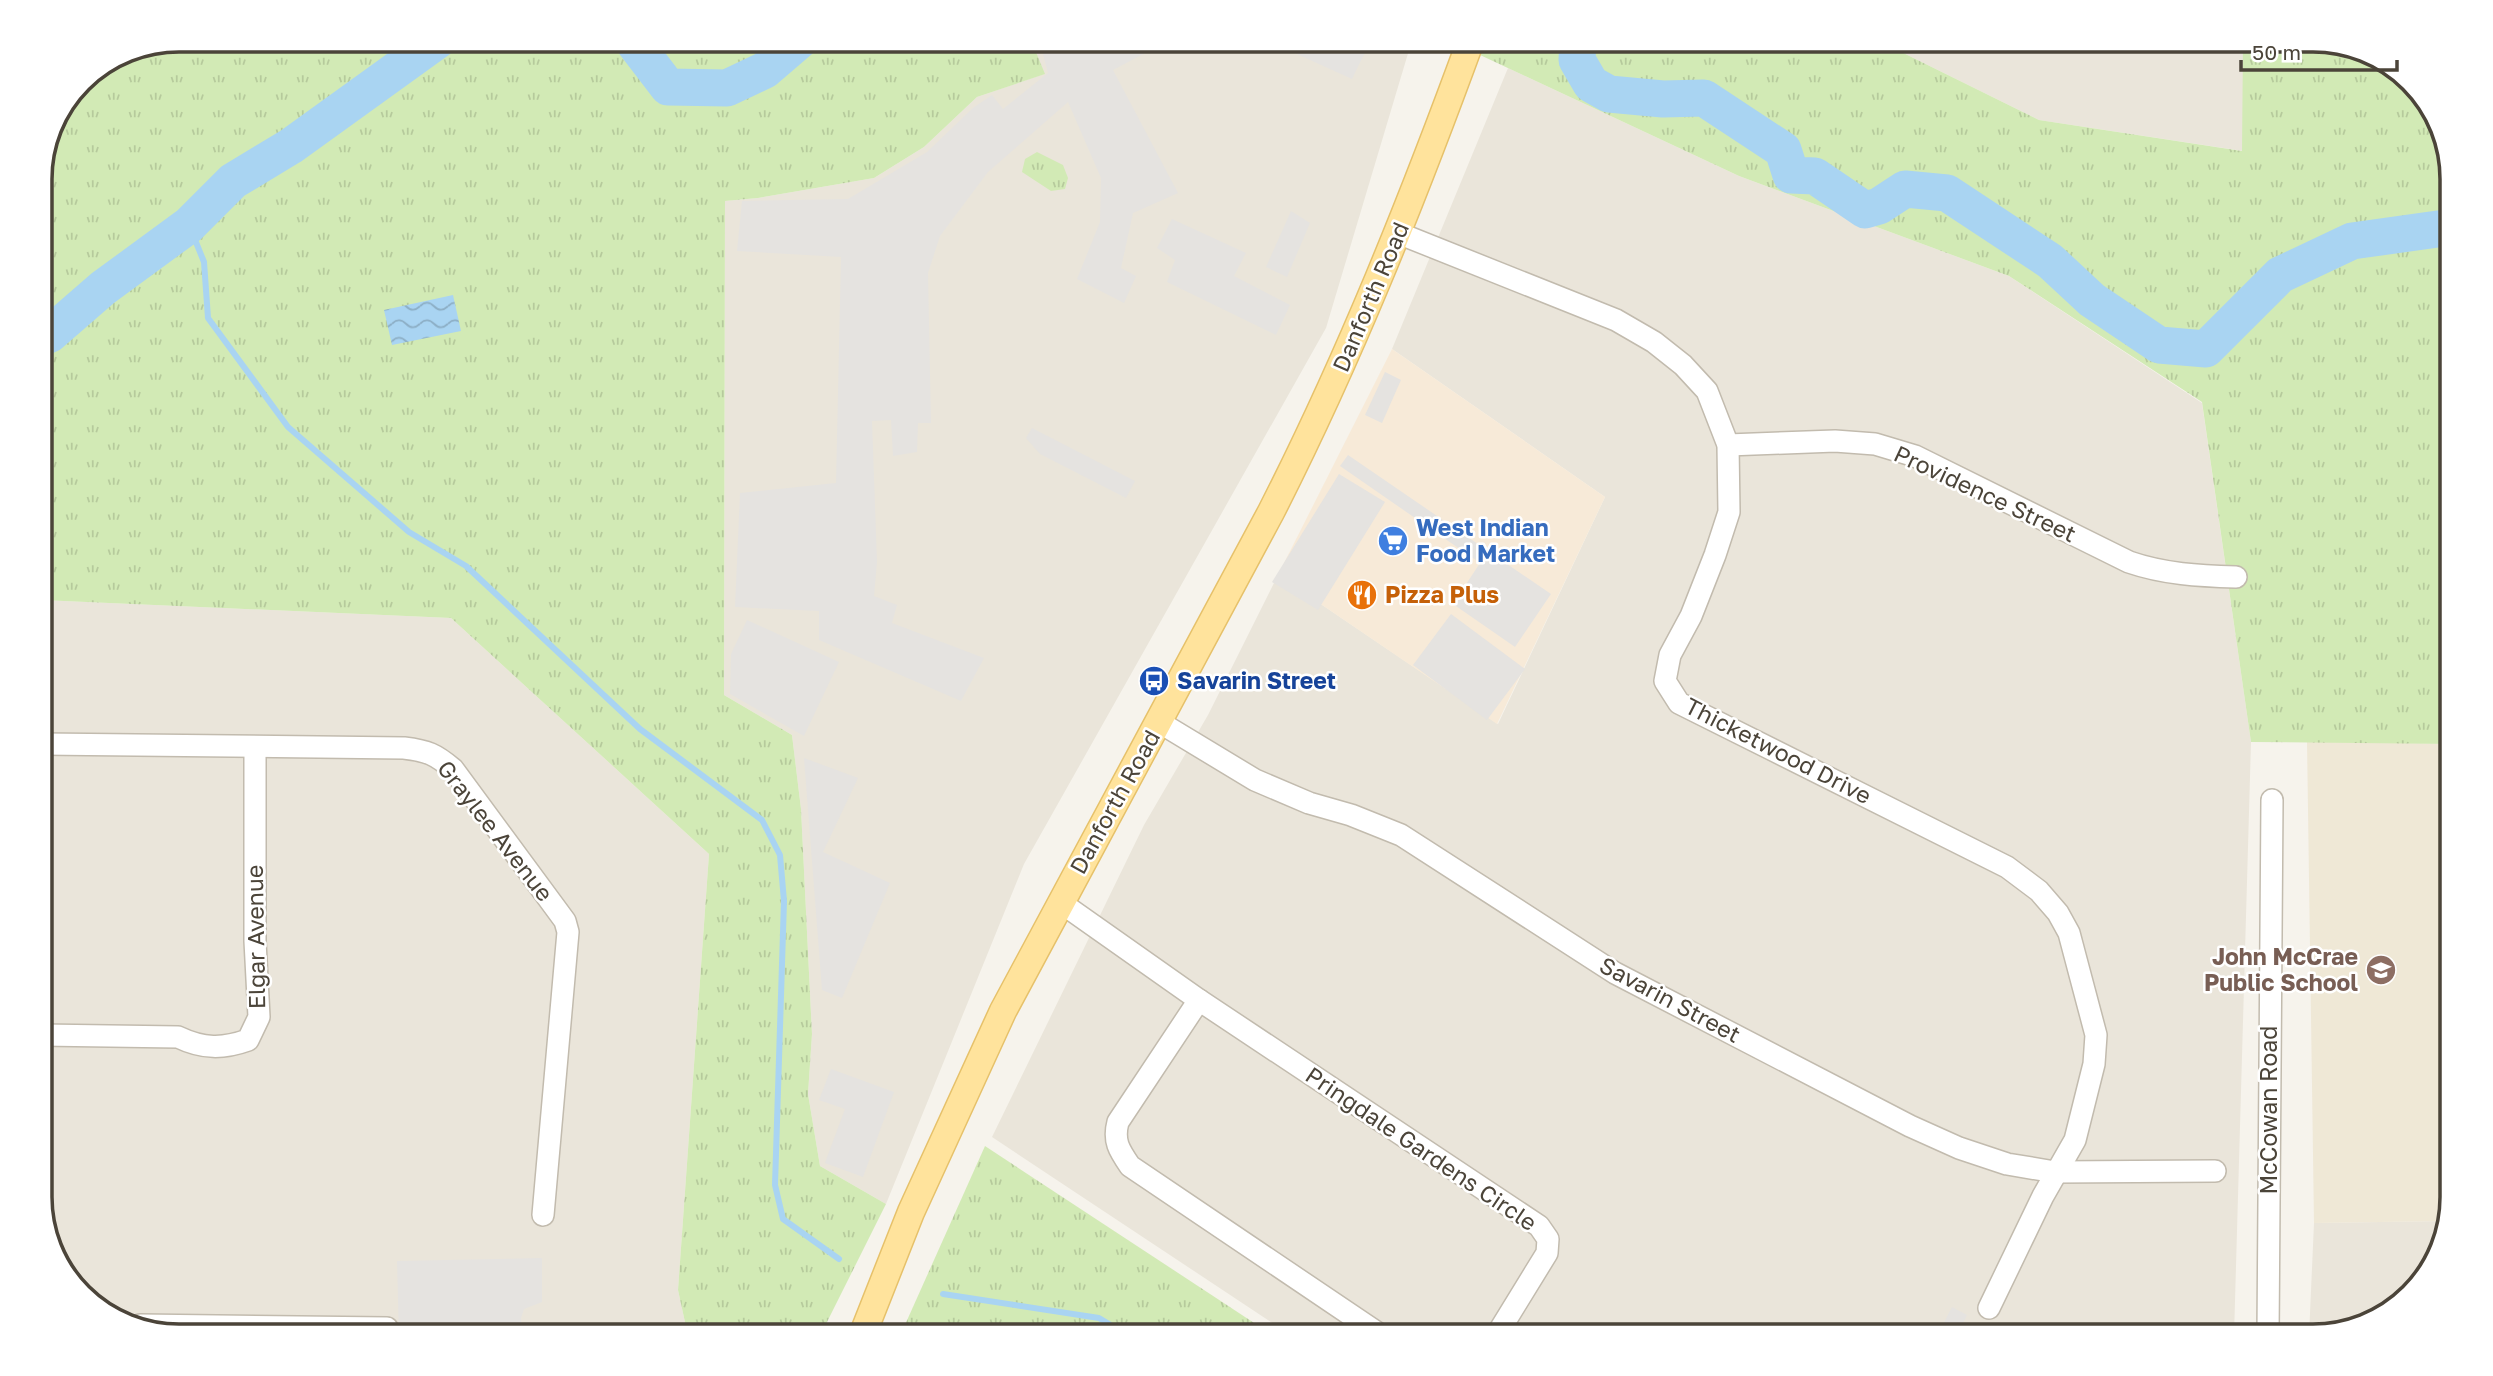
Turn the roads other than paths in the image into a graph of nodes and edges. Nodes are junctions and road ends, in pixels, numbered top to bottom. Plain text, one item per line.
1 (1467, 52) edge
2 (1398, 233) junction
3 (1728, 445) junction
4 (2236, 577) dead end
5 (1159, 722) junction
6 (53, 744) edge
7 (255, 748) junction
8 (2272, 800) dead end
9 (1060, 902) junction
10 (1199, 1000) junction
11 (53, 1035) edge
12 (2215, 1171) dead end
13 (2055, 1172) junction
14 (543, 1215) dead end
15 (1989, 1308) dead end
16 (867, 1324) edge
17 (1364, 1324) edge
18 (1503, 1324) edge
19 (2268, 1324) edge

1 - 2 main road, Danforth Road
2 - 3 street, Thicketwood Drive
2 - 5 main road, Danforth Road
3 - 4 street, Providence Street
3 - 13 street, Thicketwood Drive
5 - 9 main road, Danforth Road
5 - 13 street, Savarin Street
6 - 7 street, Graylee Avenue
7 - 11 street, Elgar Avenue
7 - 14 street, Graylee Avenue
8 - 19 street, McCowan Road
9 - 10 street, Pringdale Gardens Circle
9 - 16 main road, Danforth Road
10 - 17 street
10 - 18 street, Pringdale Gardens Circle
12 - 13 street, Savarin Street
13 - 15 street, Thicketwood Drive

